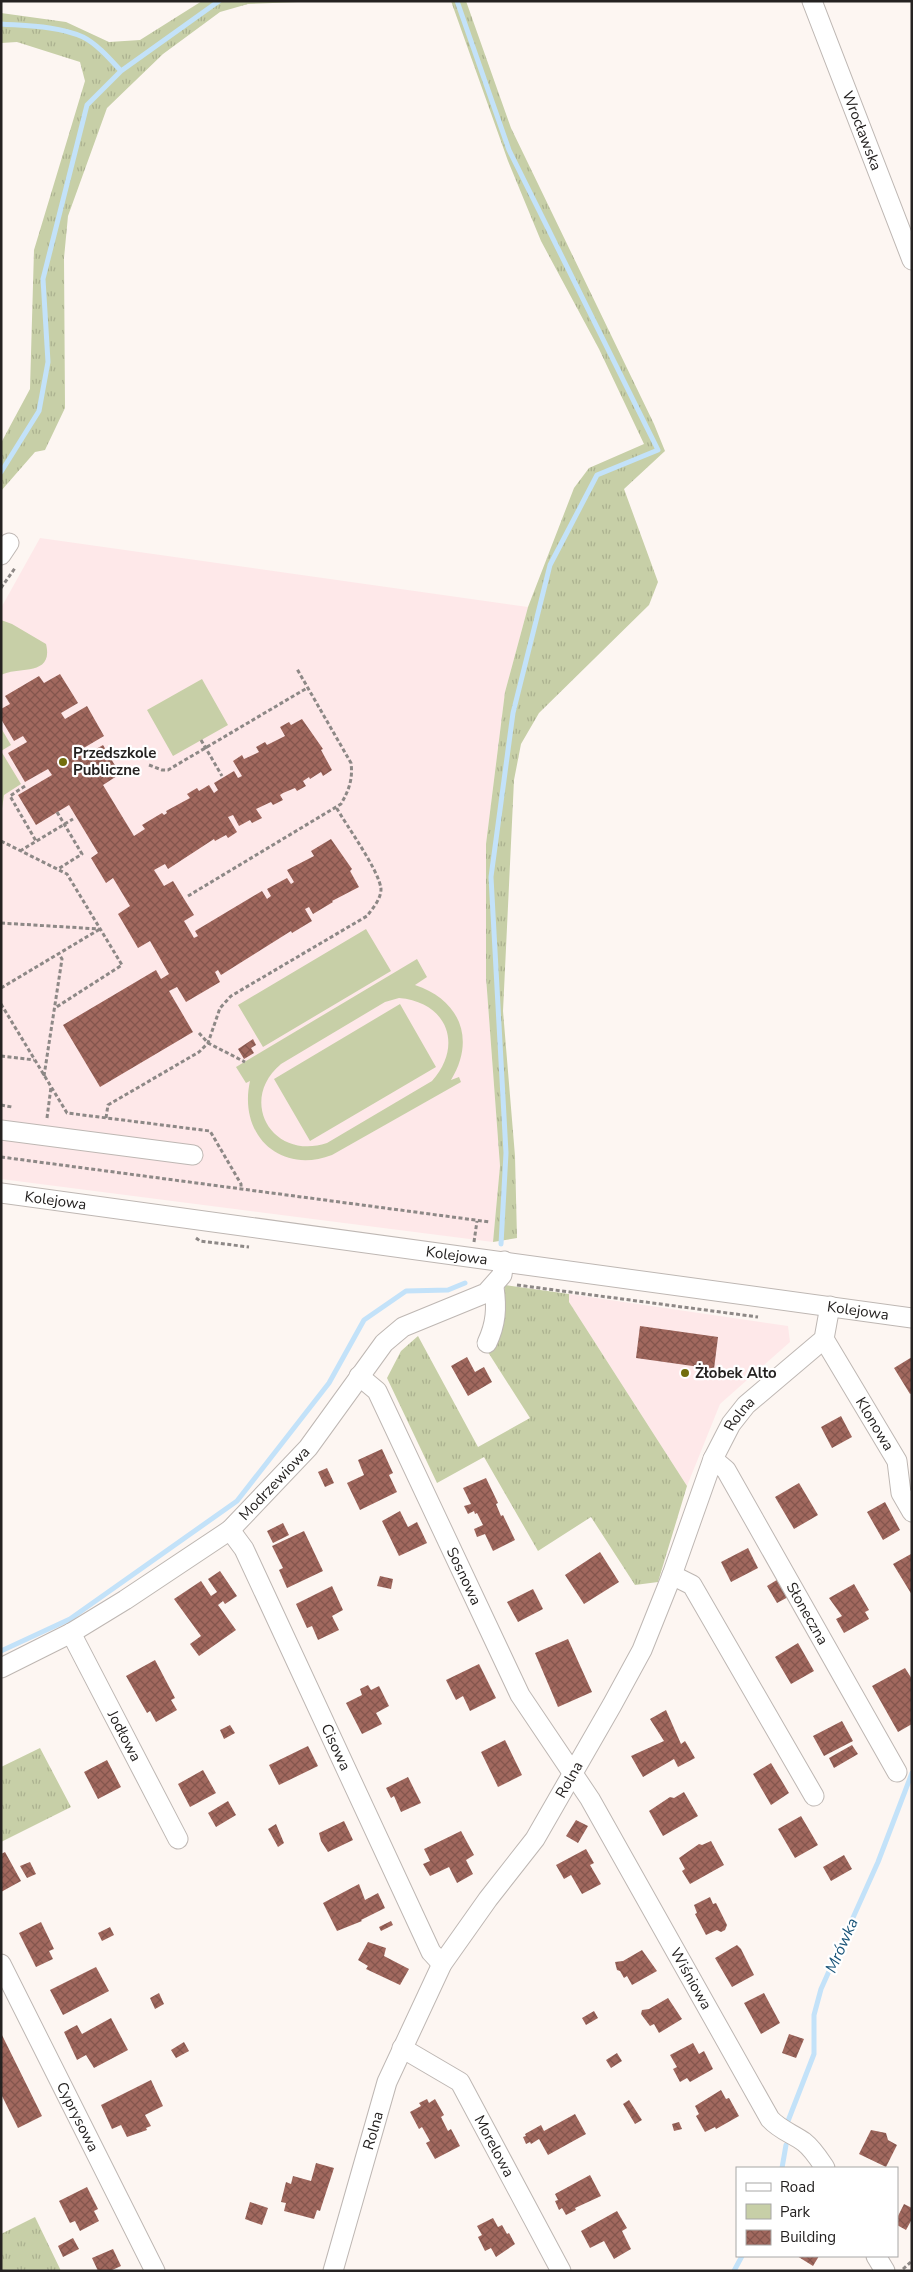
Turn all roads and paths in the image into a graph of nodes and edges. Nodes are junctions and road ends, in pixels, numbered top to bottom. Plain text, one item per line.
1 (812, 1) edge
2 (912, 260) edge
3 (297, 669) dead end
4 (307, 688) junction
5 (201, 740) dead end
6 (205, 748) junction
7 (149, 765) dead end
8 (222, 776) dead end
9 (25, 786) dead end
10 (336, 807) junction
11 (57, 812) dead end
12 (73, 819) dead end
13 (64, 825) junction
14 (1, 840) edge
15 (36, 841) junction
16 (20, 851) junction
17 (57, 869) junction
18 (188, 896) dead end
19 (1, 923) edge
20 (100, 929) junction
21 (59, 954) junction
22 (1, 988) edge
23 (1, 1004) edge
24 (55, 1008) junction
25 (199, 1033) dead end
26 (208, 1043) junction
27 (1, 1056) edge
28 (35, 1060) junction
29 (244, 1062) dead end
30 (44, 1076) junction
31 (1, 1105) edge
32 (12, 1107) dead end
33 (106, 1118) junction
34 (1, 1130) edge
35 (193, 1155) dead end
36 (1, 1157) edge
37 (241, 1190) junction
38 (1, 1193) edge
39 (490, 1222) dead end
40 (504, 1261) junction
41 (494, 1286) junction
42 (830, 1306) junction
43 (912, 1318) edge
44 (824, 1339) junction
45 (487, 1343) dead end
46 (359, 1376) junction
47 (713, 1460) junction
48 (912, 1512) edge
49 (230, 1530) junction
50 (672, 1574) junction
51 (71, 1633) junction
52 (1, 1668) edge
53 (897, 1772) dead end
54 (572, 1775) junction
55 (814, 1796) dead end
56 (178, 1839) dead end
57 (1, 1964) edge
58 (442, 1964) junction
59 (402, 2048) junction
60 (824, 2167) edge
61 (877, 2257) edge
62 (912, 2261) edge
63 (893, 2270) edge
64 (155, 2271) edge
65 (333, 2271) edge
66 (561, 2271) edge

1 - 2 street, Wrocławska
3 - 4 path
4 - 6 path
4 - 10 path
5 - 6 path
6 - 7 path
6 - 8 path
9 - 15 path
10 - 18 path
10 - 26 path
11 - 13 path
12 - 13 path
13 - 15 path
13 - 17 path
14 - 16 path
15 - 16 path
16 - 17 path
17 - 20 path
19 - 20 path
20 - 21 path
20 - 24 path
21 - 22 path
21 - 24 path
23 - 28 path
24 - 30 path
25 - 26 path
26 - 29 path
26 - 33 path
27 - 28 path
28 - 30 path
30 - 33 path
31 - 32 path
33 - 37 path
34 - 35 street
36 - 37 path
37 - 39 path
38 - 40 street, Kolejowa
40 - 41 street
40 - 42 street, Kolejowa
41 - 45 street
41 - 46 street, Modrzewiowa
42 - 43 street, Kolejowa
42 - 44 street
44 - 47 street, Rolna
44 - 48 street, Klonowa
46 - 49 street, Modrzewiowa
46 - 54 street, Sosnowa
47 - 50 street, Rolna
47 - 53 street, Słoneczna
49 - 51 street, Modrzewiowa
49 - 58 street, Cisowa
50 - 54 street, Rolna
50 - 55 street
51 - 52 street, Modrzewiowa
51 - 56 street, Jodłowa
54 - 58 street, Rolna
54 - 60 street, Wiśniowa
57 - 64 street, Cyprysowa
58 - 59 street, Rolna
59 - 65 street, Rolna
59 - 66 street, Morelowa
61 - 63 street
62 - 63 path

